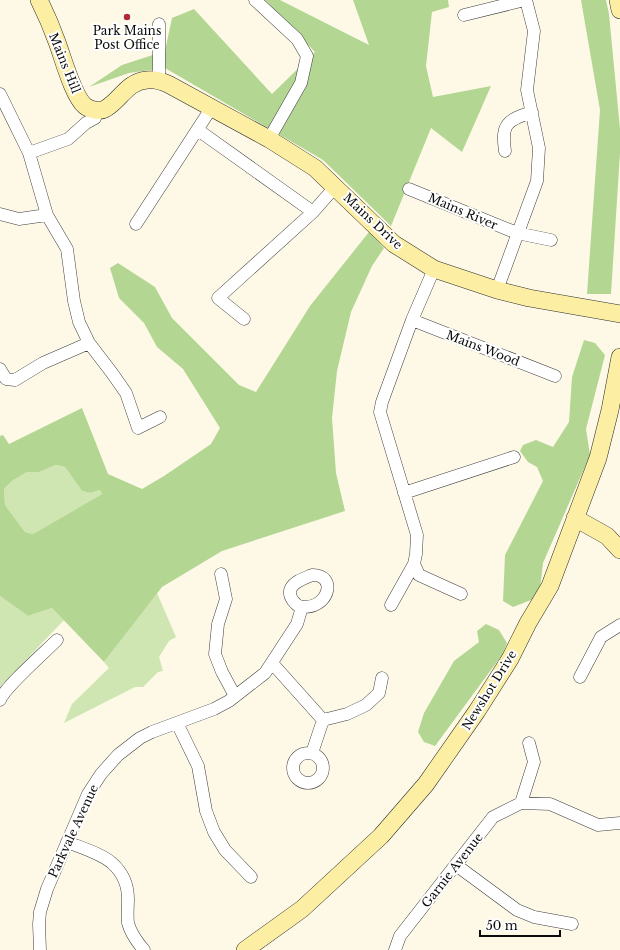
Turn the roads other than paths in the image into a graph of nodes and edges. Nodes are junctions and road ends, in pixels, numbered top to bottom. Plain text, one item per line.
1 (39, 0) edge
2 (255, 0) edge
3 (525, 0) edge
4 (618, 0) edge
5 (620, 10) edge
6 (464, 15) dead end
7 (159, 24) dead end
8 (159, 80) junction
9 (0, 94) edge
10 (212, 107) junction
11 (100, 110) junction
12 (532, 112) junction
13 (198, 130) junction
14 (269, 139) junction
15 (505, 151) dead end
16 (29, 153) junction
17 (335, 187) junction
18 (409, 189) dead end
19 (313, 212) junction
20 (0, 214) edge
21 (47, 215) junction
22 (136, 224) dead end
23 (516, 233) junction
24 (551, 240) dead end
25 (434, 269) junction
26 (497, 290) junction
27 (620, 314) edge
28 (244, 319) dead end
29 (412, 320) junction
30 (89, 344) junction
31 (620, 357) edge
32 (0, 369) edge
33 (555, 376) dead end
34 (160, 417) dead end
35 (514, 457) dead end
36 (404, 493) junction
37 (575, 518) junction
38 (620, 550) edge
39 (414, 564) junction
40 (221, 574) dead end
41 (461, 594) dead end
42 (391, 606) dead end
43 (302, 607) dead end
44 (620, 625) edge
45 (57, 640) dead end
46 (272, 663) junction
47 (580, 677) dead end
48 (382, 678) dead end
49 (235, 696) junction
50 (0, 700) edge
51 (323, 720) junction
52 (177, 723) junction
53 (529, 743) dead end
54 (312, 753) dead end
55 (522, 803) junction
56 (620, 822) edge
57 (68, 842) junction
58 (456, 865) junction
59 (251, 877) dead end
60 (572, 924) dead end
61 (40, 950) edge
62 (144, 950) edge
63 (244, 950) edge
64 (395, 950) edge

1 - 11 street, Mains Hill
2 - 14 street
3 - 6 street
3 - 12 street
4 - 5 street
7 - 8 street
8 - 10 street, Mains Drive
8 - 11 street
9 - 16 street
10 - 13 street
10 - 14 street, Mains Drive
11 - 16 street
12 - 15 street
12 - 23 street
13 - 19 street
13 - 22 street
14 - 17 street, Mains Drive
16 - 21 street
17 - 19 street
17 - 25 street, Mains Drive
18 - 23 street, Mains River
19 - 28 street
20 - 21 street
21 - 30 street
23 - 24 street, Mains River
23 - 26 street
25 - 26 street, Mains Drive
25 - 29 street
26 - 27 street, Mains Drive
29 - 33 street, Mains Wood
29 - 36 street
30 - 32 street
30 - 34 street
31 - 37 street, Newshot Drive
35 - 36 street
36 - 39 street
37 - 38 street
37 - 63 street, Newshot Drive
39 - 41 street
39 - 42 street
40 - 49 street
43 - 46 street, Parkvale Avenue
44 - 47 street
45 - 50 street
46 - 49 street, Parkvale Avenue
46 - 51 street
48 - 51 street
49 - 52 street, Parkvale Avenue
51 - 54 street
52 - 57 street, Parkvale Avenue
52 - 59 street
53 - 55 street
55 - 56 street, Garnie Avenue
55 - 58 street, Garnie Avenue
57 - 61 street, Parkvale Avenue
57 - 62 street
58 - 60 street
58 - 64 street, Garnie Avenue

